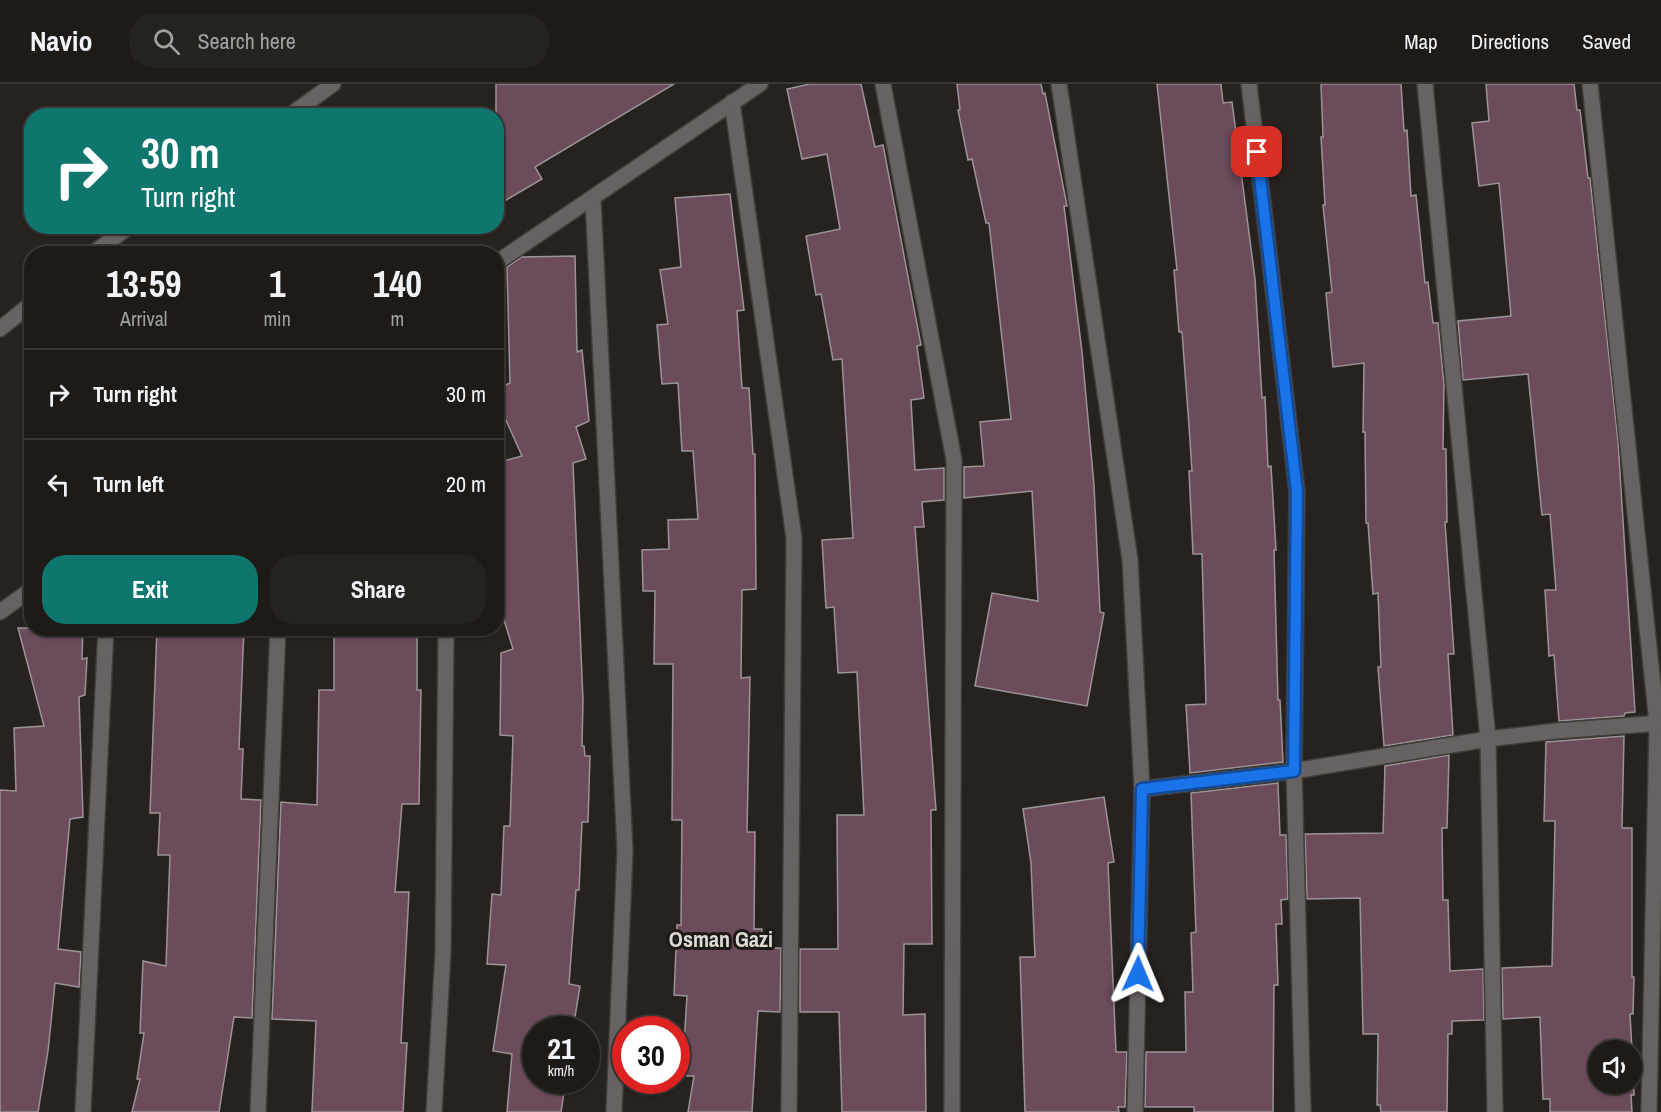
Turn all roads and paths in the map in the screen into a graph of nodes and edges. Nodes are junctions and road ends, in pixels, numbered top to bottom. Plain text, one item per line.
1 (333, 84) edge
2 (760, 84) edge
3 (883, 84) edge
4 (1059, 84) edge
5 (1249, 84) edge
6 (1425, 84) edge
7 (1590, 84) edge
8 (732, 102) junction
9 (299, 108) edge
10 (593, 199) junction
11 (119, 234) edge
12 (103, 246) edge
13 (504, 258) edge
14 (24, 310) edge
15 (0, 329) edge
16 (24, 595) edge
17 (0, 612) edge
18 (106, 636) edge
19 (278, 636) edge
20 (446, 636) edge
21 (1659, 723) edge
22 (1488, 739) junction
23 (1294, 771) junction
24 (1142, 789) junction
25 (83, 1112) edge
26 (258, 1112) edge
27 (434, 1112) edge
28 (614, 1112) edge
29 (789, 1112) edge
30 (952, 1112) edge
31 (1135, 1112) edge
32 (1303, 1112) edge
33 (1495, 1112) edge
34 (1649, 1112) edge

1 - 9 street
2 - 8 street
3 - 30 street
4 - 24 street
5 - 23 street
6 - 22 street
7 - 21 street
8 - 10 street
8 - 29 street
10 - 13 street
10 - 28 street
11 - 12 street
14 - 15 street
16 - 17 street
18 - 25 street
19 - 26 street
20 - 27 street
21 - 22 street
21 - 34 street
22 - 23 street
22 - 33 street
23 - 24 street
23 - 32 street
24 - 31 street

